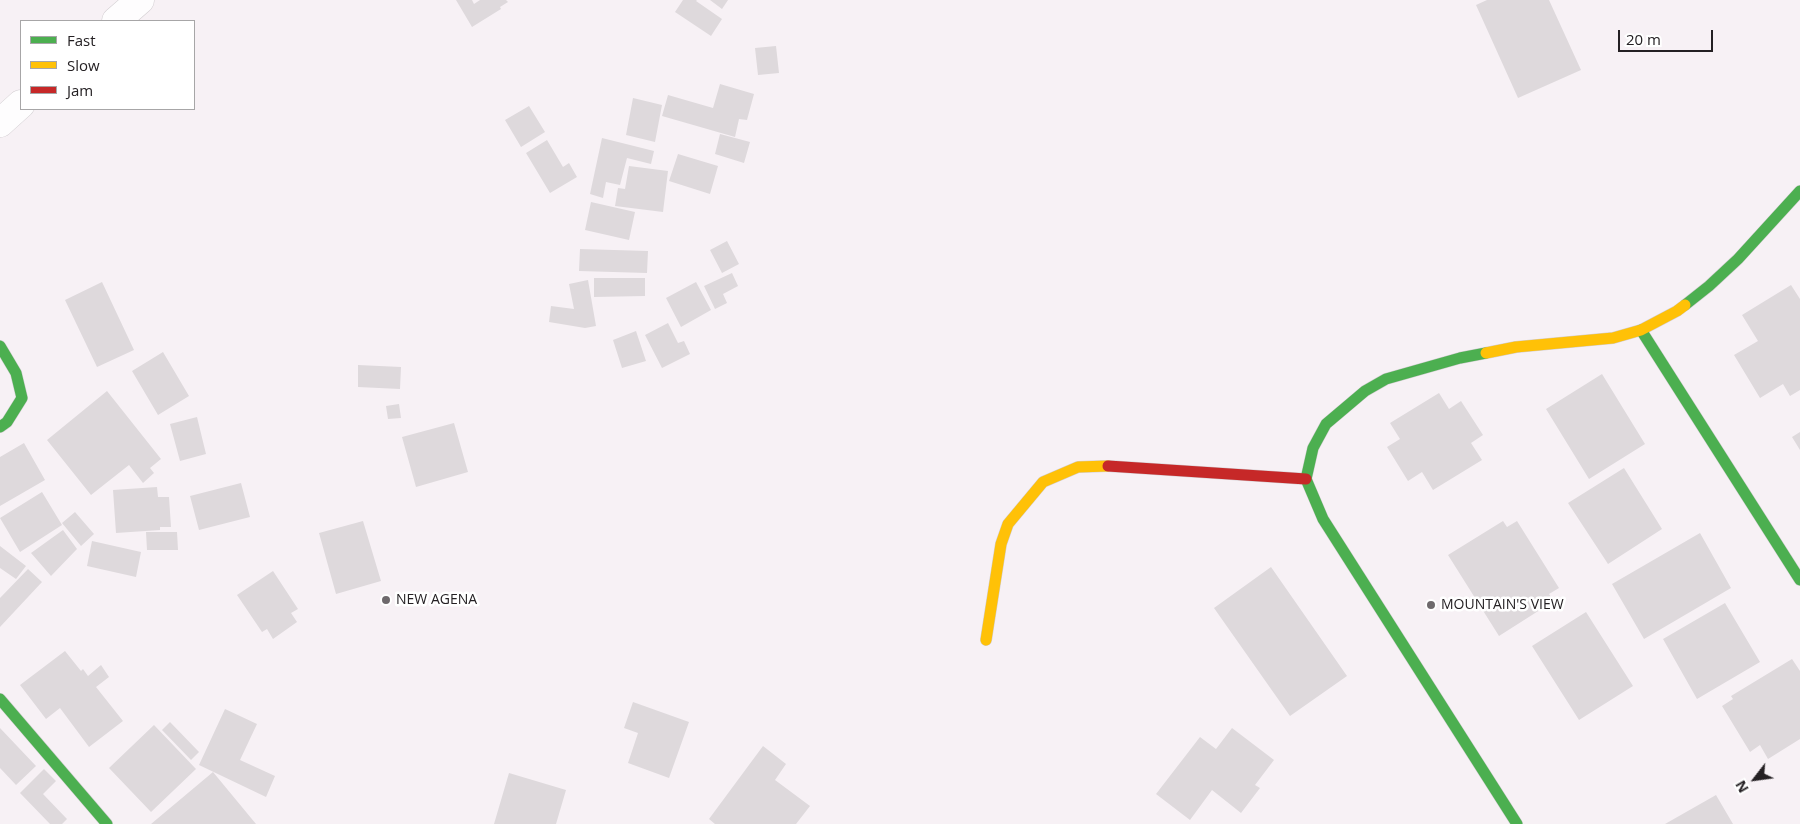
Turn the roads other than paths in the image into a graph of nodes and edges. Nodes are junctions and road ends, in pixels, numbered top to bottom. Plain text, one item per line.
1 (140, 0) edge
2 (117, 20) edge
3 (20, 105) edge
4 (0, 123) edge
5 (1800, 191) edge
6 (1641, 330) junction
7 (0, 346) edge
8 (0, 427) edge
9 (1306, 479) junction
10 (1800, 580) edge
11 (986, 640) dead end
12 (0, 699) edge
13 (107, 824) edge
14 (1517, 824) edge

1 - 2 street
3 - 4 street
5 - 6 street
6 - 9 street
6 - 10 street
7 - 8 street
9 - 11 street
9 - 14 street
12 - 13 street

